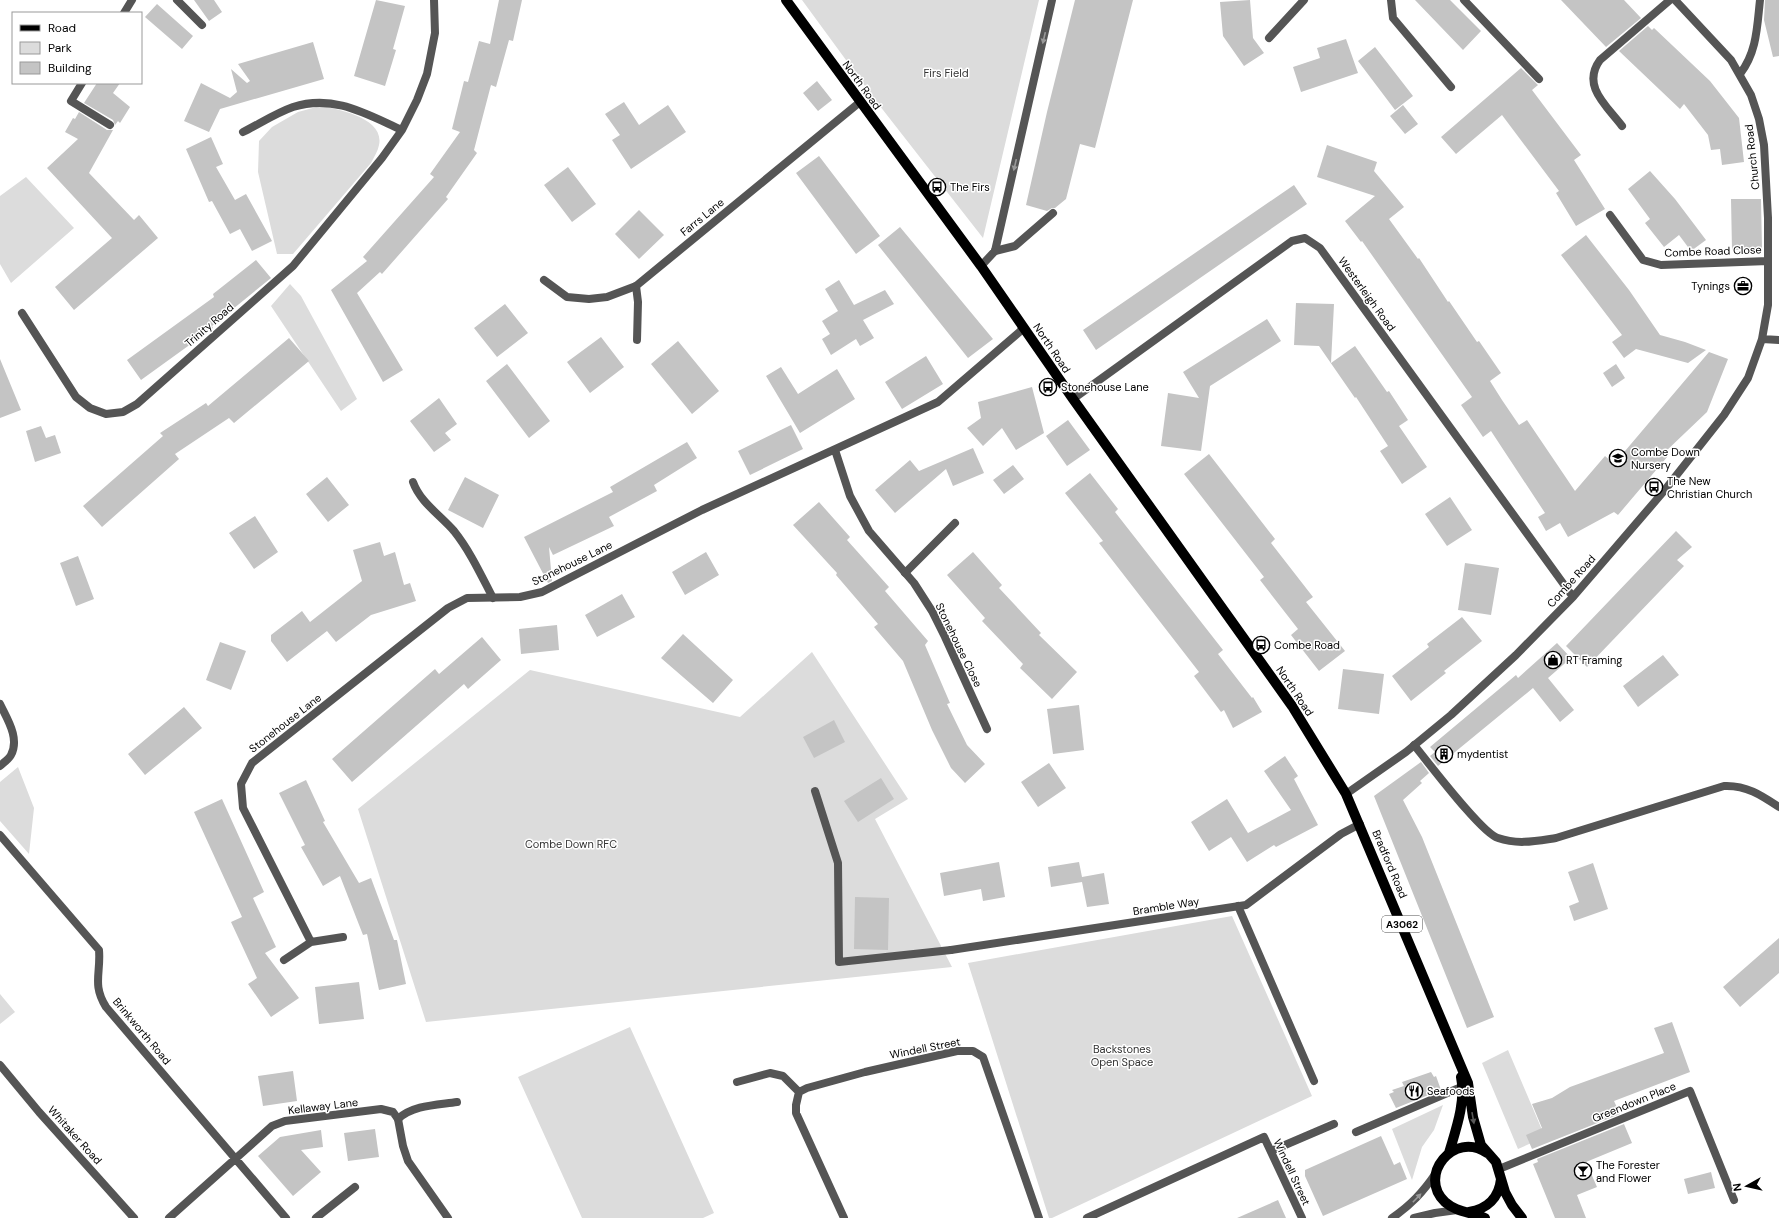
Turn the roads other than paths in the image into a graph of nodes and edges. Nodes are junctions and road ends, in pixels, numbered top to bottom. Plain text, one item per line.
1 (132, 0) edge
2 (177, 0) edge
3 (434, 0) edge
4 (786, 0) edge
5 (1052, 0) edge
6 (1304, 0) edge
7 (1391, 0) edge
8 (1464, 0) edge
9 (1670, 0) edge
10 (1675, 0) edge
11 (1760, 0) edge
12 (125, 12) edge
13 (202, 25) dead end
14 (1269, 38) dead end
15 (1740, 74) junction
16 (1539, 79) dead end
17 (81, 84) edge
18 (1451, 87) dead end
19 (860, 102) junction
20 (110, 125) dead end
21 (1622, 126) dead end
22 (402, 130) junction
23 (243, 132) dead end
24 (1053, 213) dead end
25 (1610, 215) dead end
26 (995, 251) junction
27 (1768, 261) junction
28 (981, 266) junction
29 (544, 280) dead end
30 (636, 286) junction
31 (22, 313) dead end
32 (1024, 328) junction
33 (1762, 339) junction
34 (637, 340) dead end
35 (1779, 340) edge
36 (1073, 399) junction
37 (835, 450) junction
38 (413, 482) dead end
39 (955, 523) dead end
40 (905, 573) junction
41 (1573, 597) junction
42 (493, 598) junction
43 (0, 704) edge
44 (987, 729) dead end
45 (1414, 745) junction
46 (0, 766) edge
47 (815, 791) dead end
48 (1346, 794) junction
49 (1779, 807) edge
50 (1360, 824) junction
51 (0, 835) edge
52 (1238, 906) junction
53 (343, 937) dead end
54 (311, 942) junction
55 (284, 960) dead end
56 (0, 1065) edge
57 (1314, 1081) dead end
58 (737, 1082) dead end
59 (1465, 1085) junction
60 (799, 1092) junction
61 (457, 1102) dead end
62 (398, 1119) junction
63 (1334, 1124) dead end
64 (1356, 1132) dead end
65 (1271, 1151) junction
66 (1449, 1153) junction
67 (1491, 1156) junction
68 (235, 1158) junction
69 (1500, 1172) junction
70 (1436, 1173) junction
71 (355, 1187) dead end
72 (1734, 1200) dead end
73 (1458, 1210) junction
74 (1469, 1212) junction
75 (134, 1218) edge
76 (169, 1218) edge
77 (286, 1218) edge
78 (316, 1218) edge
79 (448, 1218) edge
80 (844, 1218) edge
81 (1039, 1218) edge
82 (1087, 1218) edge
83 (1302, 1218) edge
84 (1392, 1218) edge
85 (1414, 1218) edge
86 (1485, 1218) edge
87 (1522, 1218) edge

1 - 12 street
2 - 13 street
3 - 22 street, Trinity Road
4 - 19 main road, North Road / A3062
5 -> 26 street
6 - 14 street
7 - 18 street
8 - 16 street
9 - 21 street
10 - 15 street, Church Road
11 - 15 street
15 - 27 street, Church Road
17 - 20 street
19 - 28 main road, North Road / A3062
19 - 30 street, Farrs Lane
22 - 23 street
22 - 31 street, Trinity Road
24 - 26 street
25 - 27 street, Combe Road Close
26 - 28 street
27 - 33 street, Church Road
28 - 32 main road, North Road / A3062
29 - 30 street, Farrs Lane
30 - 34 street
32 - 36 main road, North Road / A3062
32 - 37 street, Stonehouse Lane
33 - 35 street
33 - 41 street, Combe Road
36 - 41 street, Westerleigh Road
36 - 48 main road, North Road / A3062
37 - 40 street, Stonehouse Close
37 - 42 street, Stonehouse Lane
38 - 42 street
39 - 40 street
40 - 44 street, Stonehouse Close
41 - 45 street, Combe Road
42 - 54 street, Stonehouse Lane
43 - 46 street
45 - 48 street, Combe Road
45 - 49 street
47 - 52 street, Bramble Way
48 - 50 main road, Bradford Road / A3062
50 - 52 street, Bramble Way
50 - 59 main road, Bradford Road / A3062
51 - 68 street, Brinkworth Road
52 - 57 street
53 - 54 street
54 - 55 street
56 - 75 street, Whitaker Road
58 - 60 street
59 - 64 street
59 - 66 main road, Bradford Road / A3062
59 -> 67 main road, Bradford Road / A3062
60 - 80 street
60 - 81 street, Windell Street
61 - 62 street
62 - 68 street, Kellaway Lane
62 - 79 street
63 - 65 street
65 - 82 street, Windell Street
65 - 83 street, Windell Street
66 - 67 main road
66 - 70 main road, Bradford Road / A3062
67 - 69 main road, Bradford Road / A3062
68 - 76 street, Kellaway Lane
68 - 77 street, Brinkworth Road
69 - 72 street, Greendown Place
69 - 74 main road
69 - 87 main road, Bradford Road / A3062
70 - 73 main road
84 -> 70 street
71 - 78 street
73 - 74 main road
73 - 85 street
74 - 86 main road

